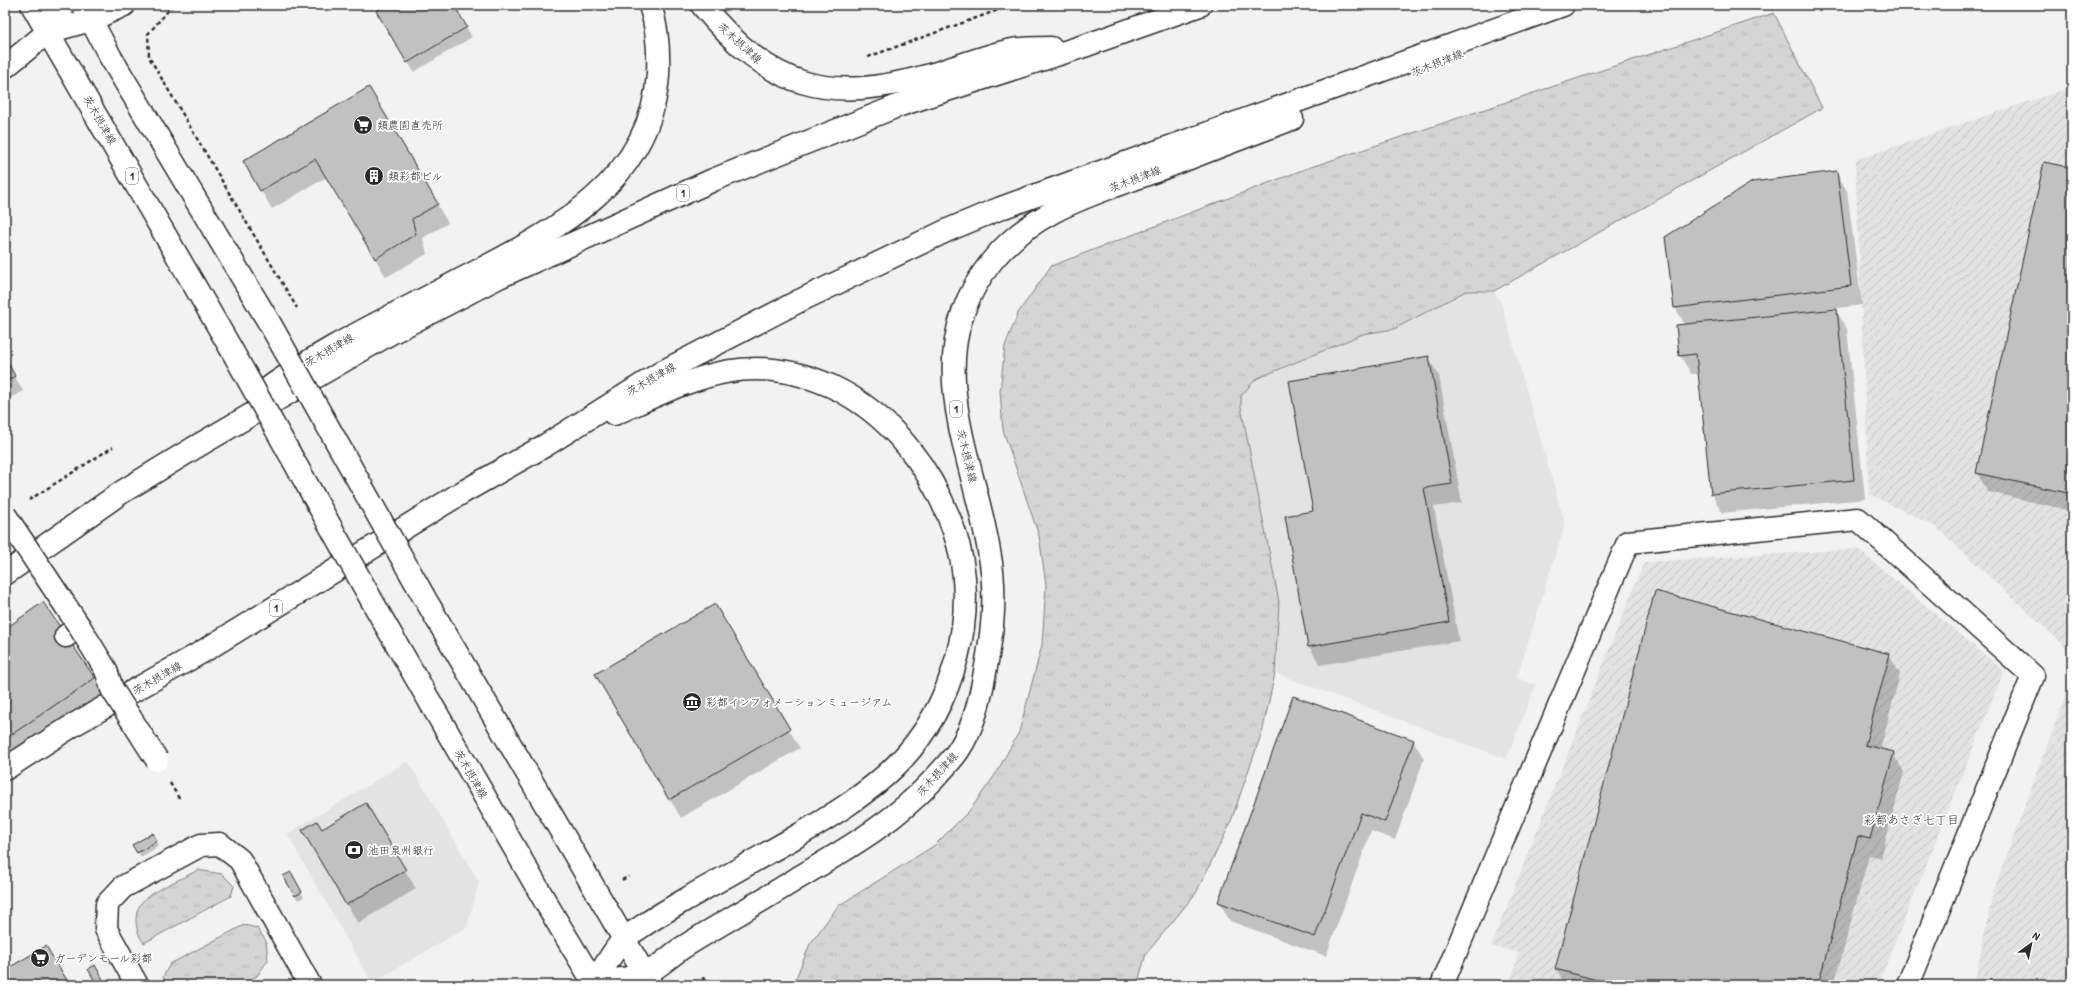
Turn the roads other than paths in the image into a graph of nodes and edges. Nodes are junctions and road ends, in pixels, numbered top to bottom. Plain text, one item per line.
1 (32, 5) edge
2 (64, 5) edge
3 (124, 5) edge
4 (650, 5) edge
5 (702, 5) edge
6 (1200, 5) edge
7 (1563, 5) edge
8 (1567, 5) edge
9 (87, 12) edge
10 (48, 32) junction
11 (1087, 45) junction
12 (11, 63) edge
13 (546, 445) junction
14 (194, 448) junction
15 (5, 515) edge
16 (5, 574) edge
17 (157, 760) dead end
18 (5, 770) edge
19 (624, 939) junction
20 (648, 980) edge
21 (594, 984) edge
22 (137, 985) edge
23 (310, 985) edge
24 (1442, 985) edge
25 (1908, 985) edge

1 - 10 main road, 茨木摂津線 / 1
2 - 10 main road
3 - 9 main road
4 - 14 main road, 茨木摂津線 / 1
5 - 11 main road, 茨木摂津線 / 1
6 - 11 main road, 茨木摂津線 / 1
7 - 13 main road, 茨木摂津線 / 1
8 - 20 main road, 茨木摂津線 / 1
9 - 10 main road
9 - 19 main road, 茨木摂津線, bridge
10 - 12 main road
10 - 21 main road, 茨木摂津線 / 1, bridge
11 - 14 main road, 茨木摂津線 / 1
13 - 18 main road, 茨木摂津線 / 1
13 - 19 main road, 茨木摂津線 / 1
14 - 16 main road, 茨木摂津線 / 1
15 - 17 main road, bridge
19 - 20 main road
19 - 21 main road, 茨木摂津線 / 1
20 - 21 main road, 茨木摂津線 / 1
22 - 23 main road
24 - 25 main road

